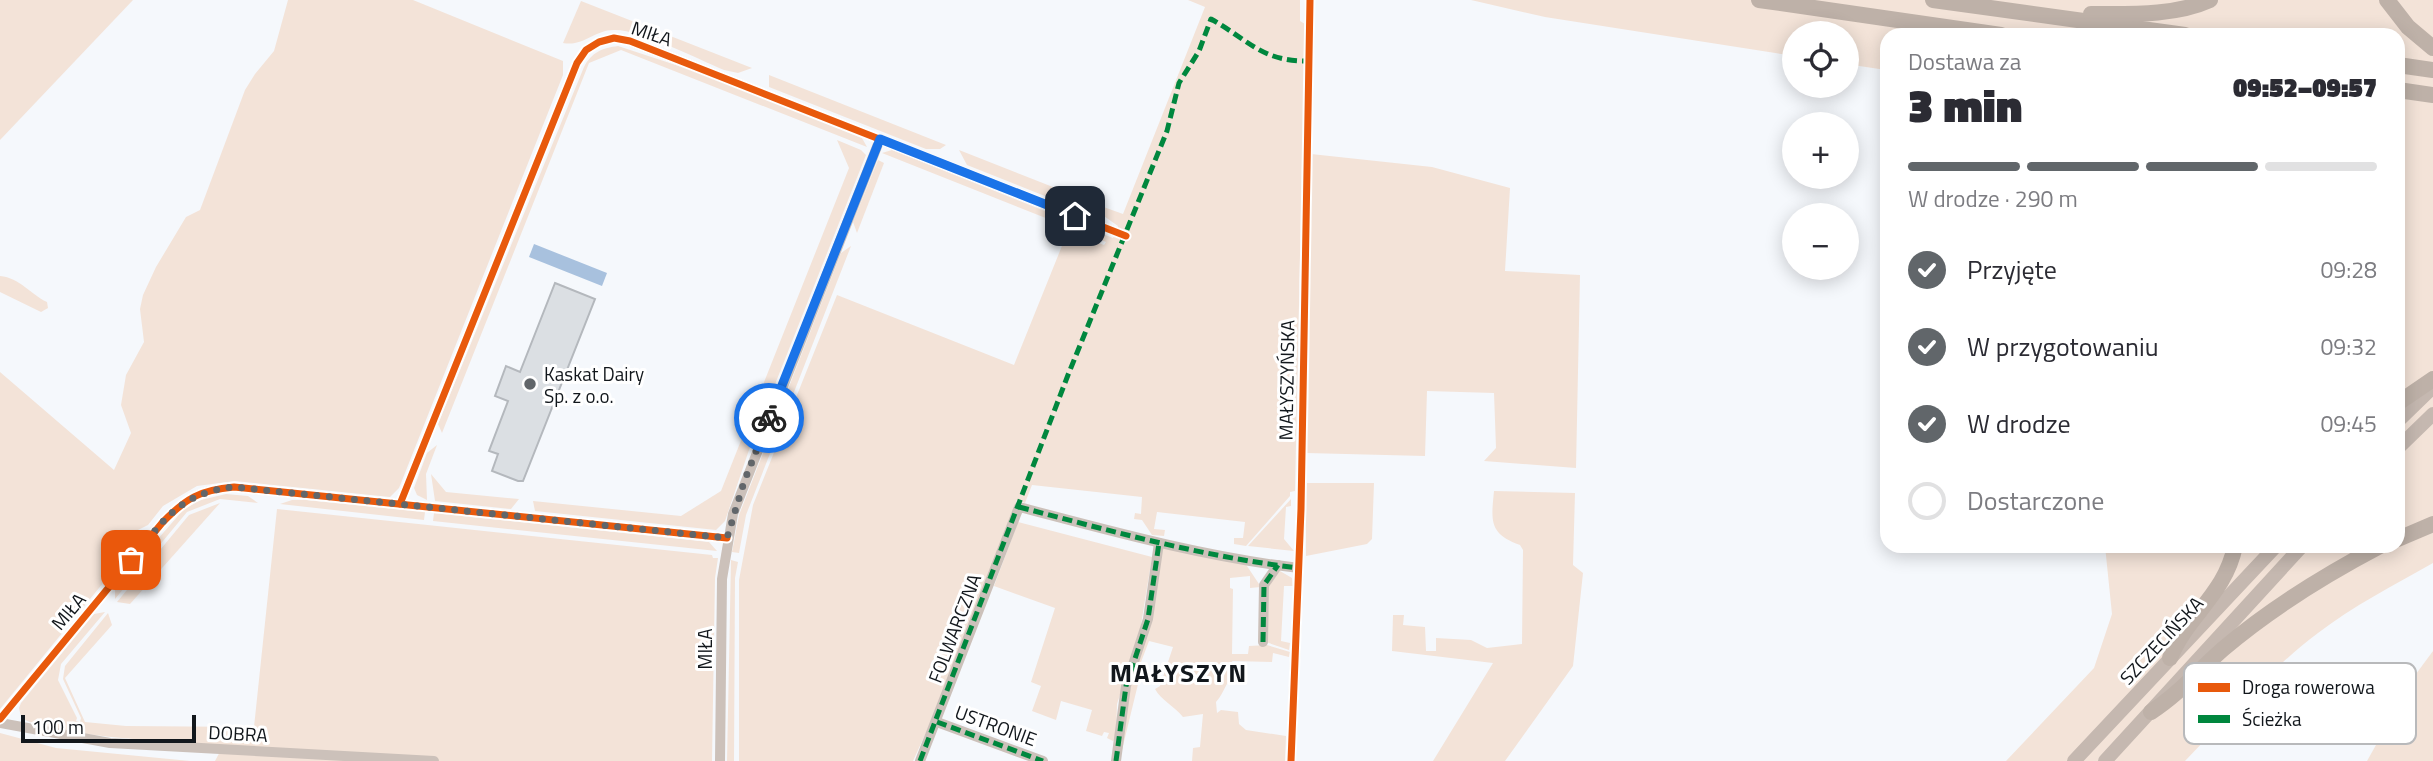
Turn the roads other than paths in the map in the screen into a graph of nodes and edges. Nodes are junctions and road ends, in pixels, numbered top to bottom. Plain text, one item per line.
1 (1310, 0) edge
2 (1759, 0) edge
3 (1933, 0) edge
4 (2210, 0) edge
5 (2387, 0) edge
6 (2025, 13) junction
7 (1952, 28) edge
8 (2134, 28) edge
9 (2433, 48) edge
10 (2405, 66) edge
11 (2433, 70) edge
12 (2405, 93) edge
13 (2433, 95) edge
14 (880, 139) junction
15 (1126, 236) dead end
16 (2433, 379) edge
17 (2433, 387) edge
18 (2405, 398) edge
19 (2405, 414) edge
20 (2433, 414) edge
21 (2405, 440) edge
22 (400, 504) junction
23 (2433, 524) edge
24 (2405, 536) edge
25 (727, 538) junction
26 (1159, 543) junction
27 (2232, 553) edge
28 (2269, 553) edge
29 (2295, 553) edge
30 (2367, 553) edge
31 (1278, 565) junction
32 (1299, 568) junction
33 (1263, 642) dead end
34 (2170, 658) junction
35 (2192, 663) edge
36 (2209, 663) edge
37 (2184, 673) edge
38 (2184, 687) edge
39 (2151, 712) junction
40 (0, 721) edge
41 (937, 722) junction
42 (434, 761) edge
43 (720, 761) edge
44 (920, 761) edge
45 (1043, 761) edge
46 (1116, 761) edge
47 (1291, 761) edge
48 (2074, 761) edge
49 (2105, 761) edge

1 - 32 street, MAŁYSZYŃSKA
2 - 7 highway
3 - 6 highway
4 - 6 highway
5 - 9 highway
6 - 8 highway
10 - 11 highway
12 - 13 highway
14 - 15 street, MIŁA
14 - 22 street, MIŁA
14 - 25 street, MIŁA
16 - 18 highway
17 - 19 main road
20 - 21 main road
22 - 25 street, MIŁA
22 - 40 street, MIŁA
23 - 24 highway
25 - 43 street, MIŁA
26 - 31 street
26 - 41 street, FOLWARCZNA
26 - 46 street
27 - 34 highway
28 - 34 main road, SZCZECIŃSKA
29 - 35 main road, SZCZECIŃSKA
30 - 36 highway
31 - 32 street
31 - 33 street
32 - 47 street, MAŁYSZYŃSKA
34 - 48 main road, SZCZECIŃSKA
37 - 39 main road, SZCZECIŃSKA
38 - 39 highway
39 - 49 main road, SZCZECIŃSKA
40 - 42 street, DOBRA
41 - 44 street, FOLWARCZNA
41 - 45 street, USTRONIE

